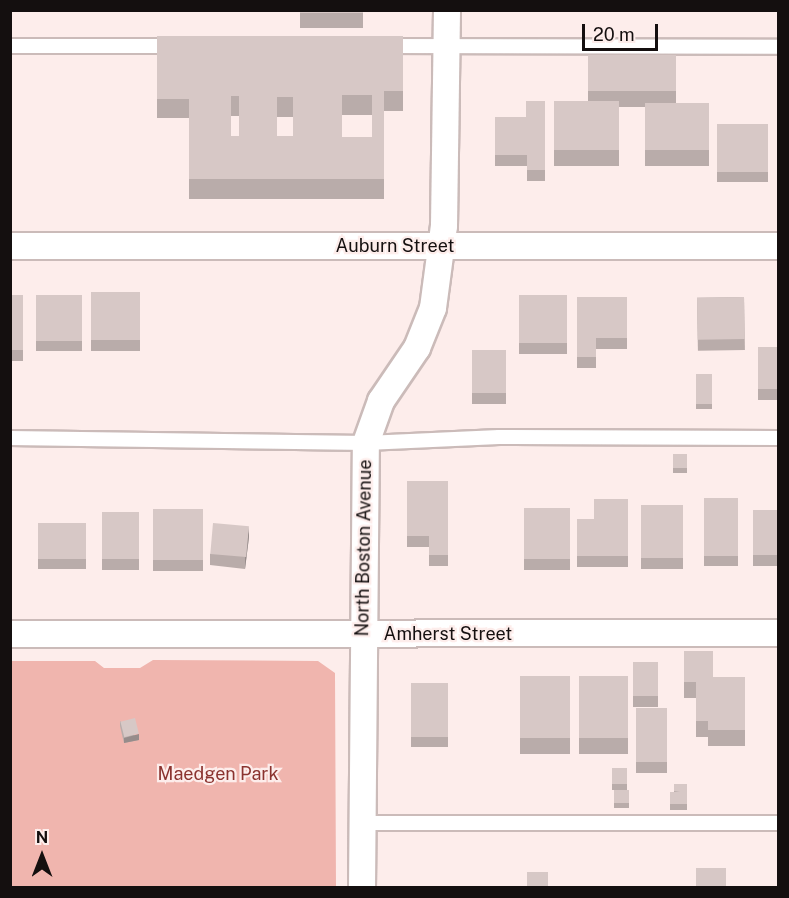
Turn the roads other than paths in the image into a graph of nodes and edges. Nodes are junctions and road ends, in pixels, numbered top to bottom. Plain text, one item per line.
1 (447, 10) edge
2 (446, 45) junction
3 (10, 46) edge
4 (187, 46) edge
5 (375, 46) edge
6 (778, 47) edge
7 (10, 246) edge
8 (441, 246) junction
9 (778, 246) edge
10 (10, 438) edge
11 (778, 438) edge
12 (366, 443) junction
13 (778, 633) edge
14 (10, 634) edge
15 (362, 634) junction
16 (362, 823) junction
17 (778, 823) edge
18 (362, 888) edge

1 - 2 street, North Boston Avenue
2 - 5 lane
2 - 6 lane
2 - 8 street, North Boston Avenue
3 - 4 lane
7 - 8 street, Auburn Street
8 - 9 street, Auburn Street
8 - 12 street, North Boston Avenue
10 - 12 lane
11 - 12 lane
12 - 15 street, North Boston Avenue
13 - 15 street, Amherst Street
14 - 15 street, Amherst Street
15 - 16 street, North Boston Avenue
16 - 17 lane
16 - 18 street, North Boston Avenue

